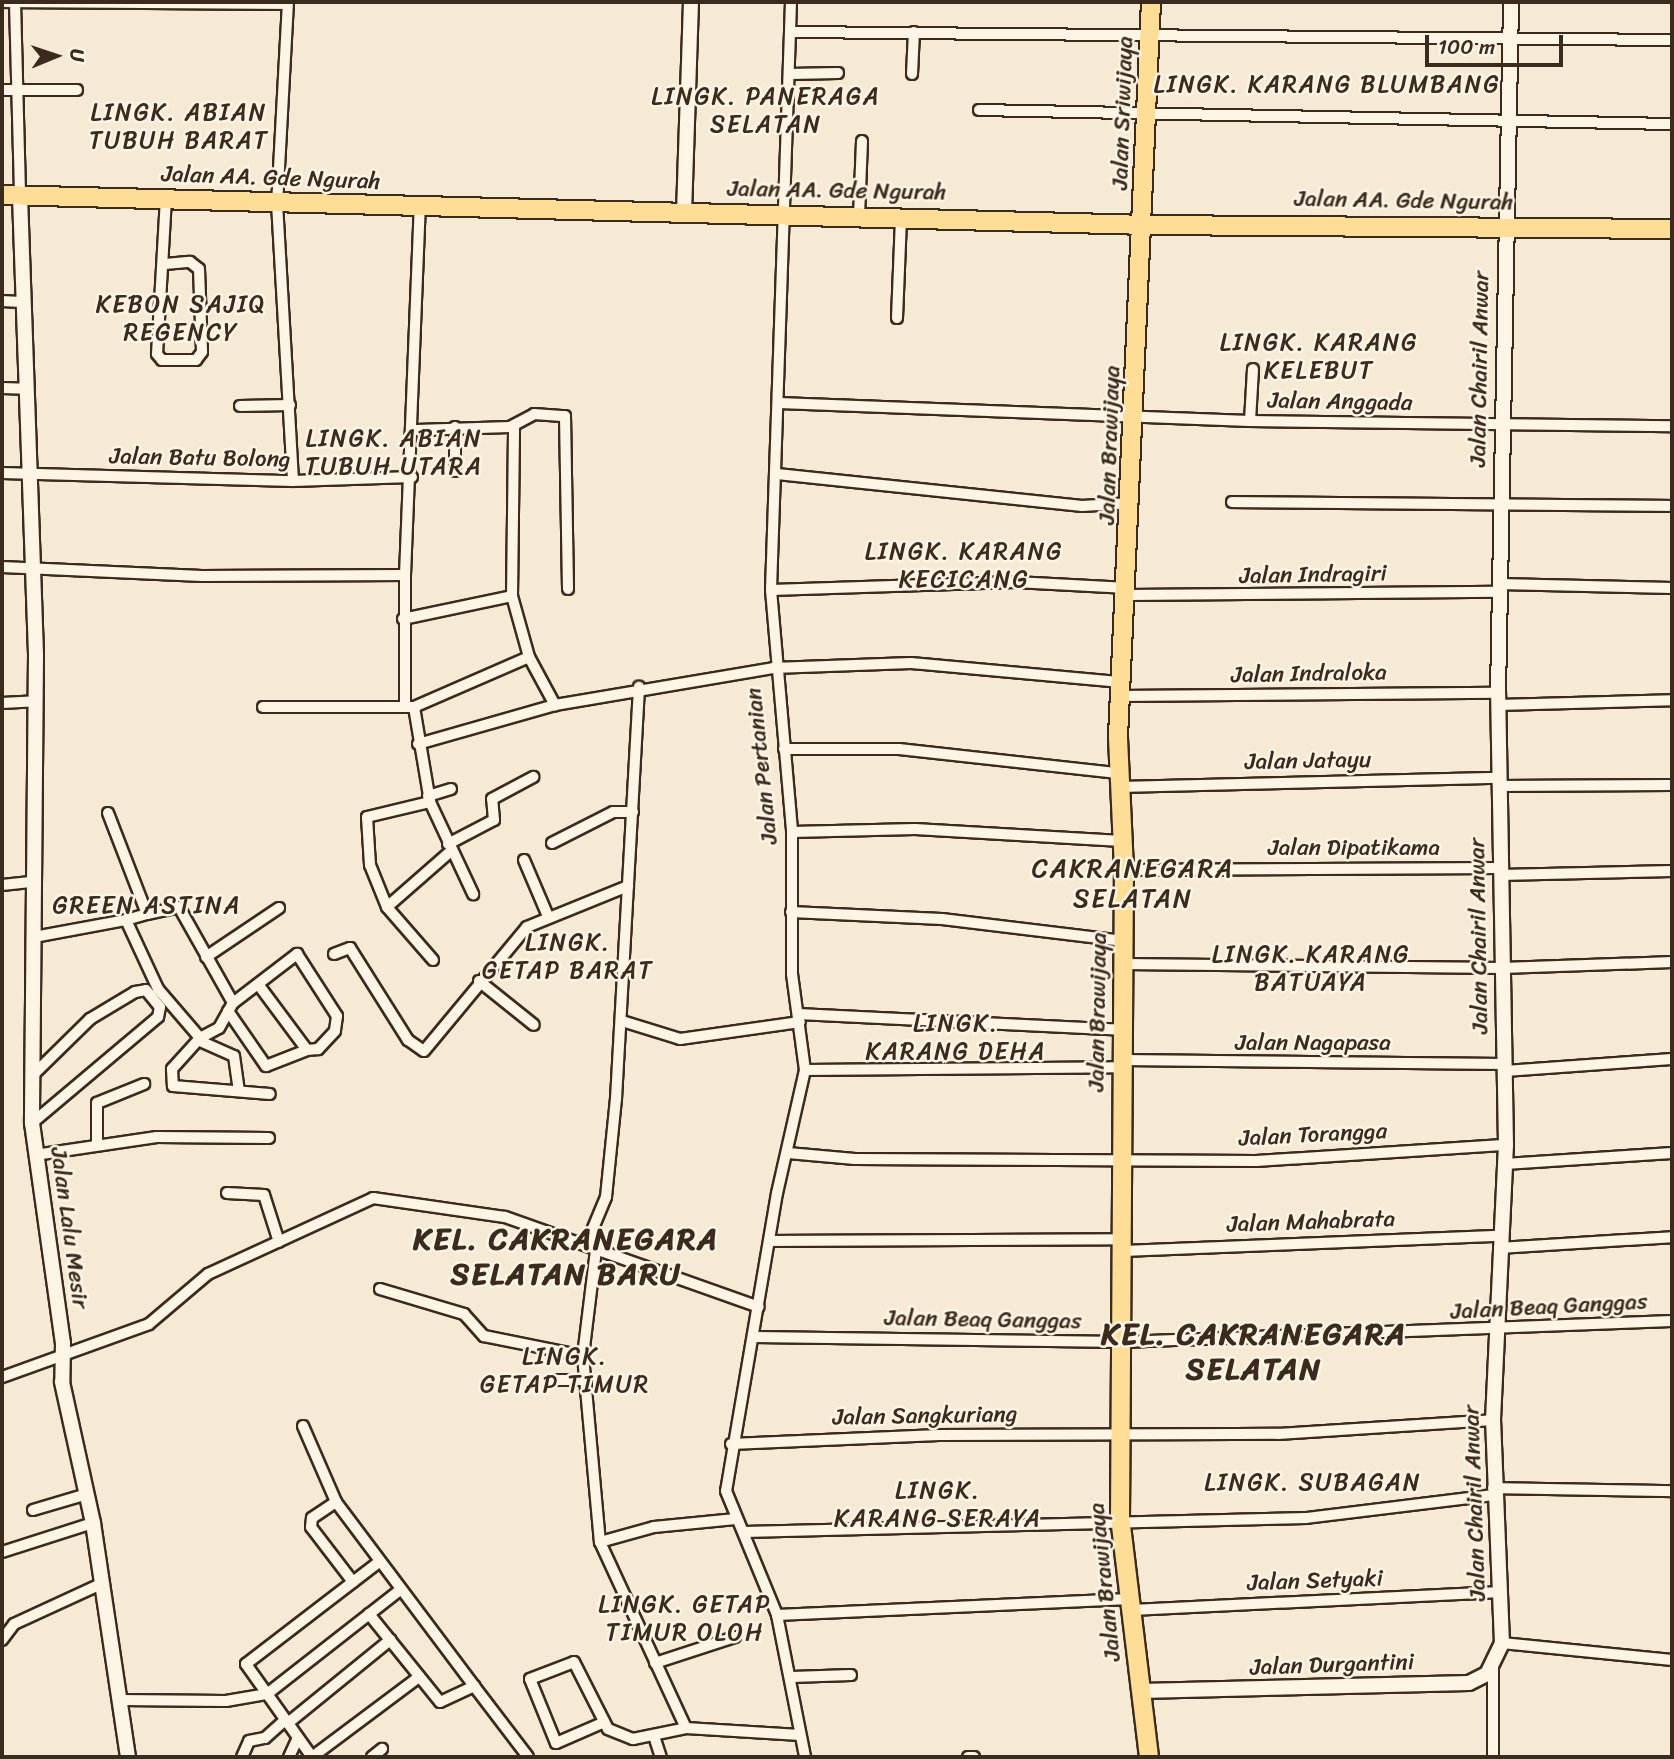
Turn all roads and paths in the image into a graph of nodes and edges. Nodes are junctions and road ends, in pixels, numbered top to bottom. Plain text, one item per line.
1 (2, 2) edge
2 (15, 2) edge
3 (691, 2) edge
4 (790, 2) edge
5 (1151, 2) edge
6 (1511, 2) edge
7 (287, 3) edge
8 (790, 32) junction
9 (914, 32) junction
10 (1150, 38) junction
11 (1510, 40) junction
12 (1672, 40) edge
13 (838, 73) dead end
14 (789, 74) junction
15 (912, 75) dead end
16 (2, 90) edge
17 (19, 90) junction
18 (76, 90) dead end
19 (979, 110) dead end
20 (1145, 115) junction
21 (1507, 124) junction
22 (1672, 124) edge
23 (862, 141) dead end
24 (11, 196) edge
25 (166, 198) junction
26 (277, 203) junction
27 (420, 206) junction
28 (684, 213) junction
29 (783, 216) junction
30 (859, 216) junction
31 (901, 217) junction
32 (1144, 225) junction
33 (1504, 228) junction
34 (1672, 229) edge
35 (165, 264) junction
36 (2, 301) edge
37 (22, 302) junction
38 (897, 318) dead end
39 (1253, 369) dead end
40 (2, 388) edge
41 (25, 389) junction
42 (779, 403) junction
43 (290, 405) junction
44 (240, 406) dead end
45 (1135, 417) junction
46 (1250, 421) junction
47 (514, 426) junction
48 (1502, 426) junction
49 (1672, 426) edge
50 (455, 427) junction
51 (416, 430) junction
52 (455, 471) dead end
53 (2, 473) edge
54 (30, 474) junction
55 (777, 474) junction
56 (412, 480) junction
57 (293, 481) junction
58 (1232, 502) dead end
59 (1132, 503) junction
60 (1672, 506) edge
61 (1501, 509) junction
62 (2, 567) edge
63 (31, 568) junction
64 (405, 575) junction
65 (1499, 588) junction
66 (1672, 588) edge
67 (568, 589) dead end
68 (771, 590) junction
69 (1128, 591) junction
70 (512, 596) junction
71 (403, 619) junction
72 (529, 657) junction
73 (773, 668) junction
74 (639, 687) junction
75 (1121, 689) junction
76 (1498, 699) junction
77 (1672, 700) edge
78 (35, 701) junction
79 (2, 703) edge
80 (555, 705) junction
81 (410, 706) junction
82 (263, 707) dead end
83 (418, 744) junction
84 (784, 749) junction
85 (533, 777) dead end
86 (1119, 780) junction
87 (1499, 782) junction
88 (1672, 785) edge
89 (451, 789) dead end
90 (429, 799) junction
91 (634, 812) junction
92 (108, 813) dead end
93 (792, 832) junction
94 (1122, 841) junction
95 (552, 843) dead end
96 (449, 847) junction
97 (524, 860) dead end
98 (1124, 870) junction
99 (1500, 871) junction
100 (1672, 871) edge
101 (33, 882) junction
102 (2, 885) edge
103 (628, 886) junction
104 (473, 894) dead end
105 (387, 907) junction
106 (279, 908) dead end
107 (791, 912) junction
108 (147, 914) junction
109 (547, 914) junction
110 (126, 920) junction
111 (34, 937) junction
112 (1124, 941) junction
113 (334, 954) dead end
114 (498, 956) junction
115 (206, 957) junction
116 (433, 960) dead end
117 (1672, 962) edge
118 (1123, 964) junction
119 (508, 965) dead end
120 (1502, 968) junction
121 (479, 981) junction
122 (258, 984) junction
123 (230, 1007) junction
124 (799, 1018) junction
125 (622, 1021) junction
126 (534, 1025) dead end
127 (1122, 1030) junction
128 (200, 1039) junction
129 (307, 1050) junction
130 (1672, 1059) edge
131 (1122, 1063) junction
132 (1504, 1067) junction
133 (805, 1070) junction
134 (32, 1077) junction
135 (144, 1084) dead end
136 (239, 1091) junction
137 (270, 1094) dead end
138 (32, 1123) junction
139 (269, 1138) dead end
140 (97, 1144) junction
141 (1506, 1146) junction
142 (788, 1153) junction
143 (1672, 1153) edge
144 (35, 1155) junction
145 (1121, 1160) junction
146 (1505, 1164) junction
147 (227, 1194) dead end
148 (1672, 1237) edge
149 (769, 1241) junction
150 (279, 1242) junction
151 (1500, 1242) junction
152 (1123, 1245) junction
153 (591, 1248) junction
154 (380, 1289) dead end
155 (759, 1307) junction
156 (1672, 1321) edge
157 (1495, 1331) junction
158 (755, 1337) junction
159 (1122, 1342) junction
160 (583, 1356) junction
161 (62, 1357) junction
162 (2, 1377) edge
163 (553, 1380) dead end
164 (584, 1380) junction
165 (1493, 1420) junction
166 (303, 1426) dead end
167 (1121, 1436) junction
168 (731, 1444) junction
169 (1493, 1491) junction
170 (1672, 1491) edge
171 (87, 1494) junction
172 (336, 1502) junction
173 (33, 1510) dead end
174 (1120, 1518) junction
175 (736, 1519) junction
176 (93, 1523) junction
177 (744, 1532) junction
178 (600, 1542) junction
179 (2, 1552) edge
180 (379, 1562) junction
181 (353, 1582) junction
182 (101, 1584) junction
183 (399, 1591) junction
184 (1501, 1592) junction
185 (1131, 1604) junction
186 (369, 1614) junction
187 (777, 1615) junction
188 (736, 1637) dead end
189 (2, 1640) edge
190 (390, 1640) junction
191 (1502, 1643) junction
192 (1672, 1660) edge
193 (655, 1663) junction
194 (1493, 1664) junction
195 (851, 1675) dead end
196 (419, 1677) junction
197 (792, 1677) junction
198 (474, 1686) junction
199 (1141, 1692) junction
200 (267, 1694) junction
201 (120, 1700) junction
202 (287, 1721) junction
203 (600, 1724) junction
204 (686, 1728) junction
205 (800, 1735) junction
206 (654, 1736) junction
207 (298, 1738) junction
208 (382, 1749) dead end
209 (128, 1757) edge
210 (242, 1757) edge
211 (289, 1757) edge
212 (312, 1757) edge
213 (372, 1757) edge
214 (528, 1757) edge
215 (661, 1757) edge
216 (805, 1757) edge
217 (1149, 1757) edge
218 (1493, 1757) edge

1 - 2 street
2 - 7 street
2 - 17 street
3 - 28 street
4 - 8 street, Jalan Pertanian
5 - 10 main road, Jalan Sriwijaya
6 - 11 street, Jalan Chairil Anwar
7 - 26 street
8 - 9 street
8 - 14 street, Jalan Pertanian
9 - 10 street
9 - 15 street
10 - 11 street
10 - 20 main road, Jalan Sriwijaya
11 - 12 street
11 - 21 street, Jalan Chairil Anwar
13 - 14 street
14 - 29 street, Jalan Pertanian
16 - 17 street
17 - 18 street
17 - 24 street
19 - 20 street
20 - 21 street
20 - 32 main road, Jalan Sriwijaya
21 - 22 street
21 - 33 street, Jalan Chairil Anwar
23 - 30 street
24 - 25 main road, Jalan AA. Gde Ngurah
24 - 37 street, Jalan Lalu Mesir
25 - 26 main road, Jalan AA. Gde Ngurah
25 - 35 street
26 - 27 main road, Jalan AA. Gde Ngurah
26 - 43 street
27 - 28 main road, Jalan AA. Gde Ngurah
27 - 51 street
28 - 29 main road, Jalan AA. Gde Ngurah
29 - 30 main road, Jalan AA. Gde Ngurah
29 - 42 street, Jalan Pertanian
30 - 31 main road, Jalan AA. Gde Ngurah
31 - 32 main road, Jalan AA. Gde Ngurah
31 - 38 street
32 - 33 main road, Jalan AA. Gde Ngurah
32 - 45 main road, Jalan Brawijaya
33 - 34 main road, Jalan AA. Gde Ngurah
33 - 48 street, Jalan Chairil Anwar
35 - 35 street
36 - 37 street
37 - 41 street, Jalan Lalu Mesir
39 - 46 street
40 - 41 street
41 - 54 street, Jalan Lalu Mesir
42 - 45 street, Jalan Anggada
42 - 55 street, Jalan Pertanian
43 - 44 street
43 - 57 street
45 - 46 street, Jalan Anggada
45 - 59 main road, Jalan Brawijaya
46 - 48 street, Jalan Anggada
47 - 50 street
47 - 67 street
47 - 70 street
48 - 49 street, Jalan Anggada
48 - 61 street, Jalan Chairil Anwar
50 - 51 street
50 - 52 street
51 - 56 street
53 - 54 street, Jalan Batu Bolong
54 - 57 street, Jalan Batu Bolong
54 - 63 street, Jalan Lalu Mesir
55 - 59 street
55 - 68 street, Jalan Pertanian
56 - 57 street, Jalan Batu Bolong
56 - 64 street
58 - 61 street
59 - 69 main road, Jalan Brawijaya
60 - 61 street
61 - 65 street, Jalan Chairil Anwar
62 - 63 street
63 - 64 street
63 - 78 street, Jalan Lalu Mesir
64 - 71 street
65 - 66 street, Jalan Indragiri
65 - 69 street, Jalan Indragiri
65 - 76 street, Jalan Chairil Anwar
68 - 69 street, Jalan Indragiri
68 - 73 street, Jalan Pertanian
69 - 75 main road, Jalan Brawijaya
70 - 71 street
70 - 72 street
71 - 81 street
72 - 80 street
72 - 81 street
73 - 74 street, Jalan Indraloka
73 - 75 street, Jalan Indraloka
73 - 84 street, Jalan Pertanian
74 - 80 street, Jalan Indraloka
74 - 91 street
75 - 76 street, Jalan Indraloka
75 - 86 main road, Jalan Brawijaya
76 - 77 street, Jalan Indraloka
76 - 87 street, Jalan Chairil Anwar
78 - 79 street
78 - 101 street, Jalan Lalu Mesir
80 - 83 street, Jalan Indraloka
81 - 82 street
81 - 83 street
83 - 90 street
84 - 86 street, Jalan Jatayu
84 - 93 street, Jalan Pertanian
85 - 96 street
86 - 87 street, Jalan Jatayu
86 - 94 main road, Jalan Brawijaya
87 - 88 street, Jalan Jatayu
87 - 99 street, Jalan Chairil Anwar
89 - 90 street
90 - 96 street
90 - 105 street
91 - 95 street
91 - 103 street
92 - 108 street
93 - 94 street
93 - 107 street, Jalan Pertanian
94 - 98 main road, Jalan Brawijaya
96 - 104 street
96 - 105 street
97 - 109 street
98 - 99 street, Jalan Dipatikama
98 - 112 main road, Jalan Brawijaya
99 - 100 street, Jalan Dipatikama
99 - 120 street, Jalan Chairil Anwar
101 - 102 street
101 - 111 street, Jalan Lalu Mesir
103 - 109 street
103 - 125 street
105 - 116 street
106 - 115 street
107 - 112 street
107 - 124 street, Jalan Pertanian
108 - 110 street
108 - 115 street
109 - 114 street
110 - 111 street
110 - 128 street
111 - 134 street, Jalan Lalu Mesir
112 - 118 main road, Jalan Brawijaya
113 - 121 street
114 - 119 street
114 - 121 street
115 - 123 street
117 - 120 street
118 - 120 street
118 - 127 main road, Jalan Brawijaya
120 - 132 street, Jalan Chairil Anwar
121 - 126 street
122 - 123 street
122 - 129 street
122 - 129 street
123 - 128 street
123 - 129 street
124 - 125 street
124 - 127 street
124 - 133 street, Jalan Pertanian
125 - 153 street
127 - 131 main road, Jalan Brawijaya
128 - 136 street
128 - 136 street
130 - 132 street, Jalan Nagapasa
131 - 132 street, Jalan Nagapasa
131 - 133 street, Jalan Nagapasa
131 - 145 main road, Jalan Brawijaya
132 - 141 street, Jalan Chairil Anwar
133 - 142 street, Jalan Pertanian
134 - 138 street, Jalan Lalu Mesir
134 - 138 street
135 - 140 street
136 - 137 street
138 - 144 street, Jalan Lalu Mesir
139 - 140 street
140 - 144 street
141 - 145 street, Jalan Torangga
141 - 146 street, Jalan Chairil Anwar
142 - 145 street, Jalan Torangga
142 - 149 street, Jalan Pertanian
143 - 146 street
144 - 161 street, Jalan Lalu Mesir
145 - 152 main road, Jalan Brawijaya
146 - 151 street, Jalan Chairil Anwar
147 - 150 street
148 - 151 street, Jalan Mahabrata
149 - 152 street, Jalan Mahabrata
149 - 155 street, Jalan Pertanian
150 - 153 street
150 - 161 street
151 - 152 street, Jalan Mahabrata
151 - 157 street, Jalan Chairil Anwar
152 - 159 main road, Jalan Brawijaya
153 - 155 street
153 - 160 street
154 - 160 street
155 - 158 street, Jalan Pertanian
156 - 157 street, Jalan Beaq Ganggas
157 - 159 street, Jalan Beaq Ganggas
157 - 165 street, Jalan Chairil Anwar
158 - 159 street, Jalan Beaq Ganggas
158 - 168 street, Jalan Pertanian
159 - 167 main road, Jalan Brawijaya
160 - 164 street
161 - 162 street
161 - 171 street, Jalan Lalu Mesir
163 - 164 street
164 - 178 street
165 - 167 street
165 - 169 street, Jalan Chairil Anwar
166 - 172 street
167 - 168 street, Jalan Sangkuriang
167 - 174 main road, Jalan Brawijaya
168 - 175 street, Jalan Pertanian
169 - 170 street
169 - 174 street
169 - 184 street, Jalan Chairil Anwar
171 - 173 street
171 - 176 street, Jalan Lalu Mesir
172 - 180 street
172 - 181 street
174 - 177 street
174 - 185 main road, Jalan Brawijaya
175 - 177 street, Jalan Pertanian
175 - 178 street
176 - 179 street
176 - 182 street, Jalan Lalu Mesir
177 - 187 street, Jalan Pertanian
178 - 193 street
180 - 181 street
180 - 183 street
181 - 200 street
182 - 189 street
182 - 201 street, Jalan Lalu Mesir
183 - 186 street
183 - 198 street
184 - 185 street, Jalan Setyaki
184 - 191 street, Jalan Chairil Anwar
185 - 187 street, Jalan Setyaki
185 - 199 main road, Jalan Brawijaya
186 - 190 street
186 - 200 street
187 - 197 street, Jalan Pertanian
188 - 193 street
190 - 196 street
190 - 202 street
191 - 192 street
191 - 194 street
193 - 204 street
194 - 199 street, Jalan Durgantini
194 - 218 street
195 - 197 street
196 - 198 street
196 - 212 street
197 - 205 street, Jalan Pertanian
198 - 214 street
199 - 217 main road, Jalan Brawijaya
200 - 201 street
200 - 202 street
201 - 209 street, Jalan Lalu Mesir
202 - 207 street
202 - 210 street
203 - 203 street
203 - 206 street
204 - 205 street
204 - 206 street
205 - 216 street, Jalan Pertanian
206 - 215 street
207 - 211 street
207 - 212 street
208 - 213 street

